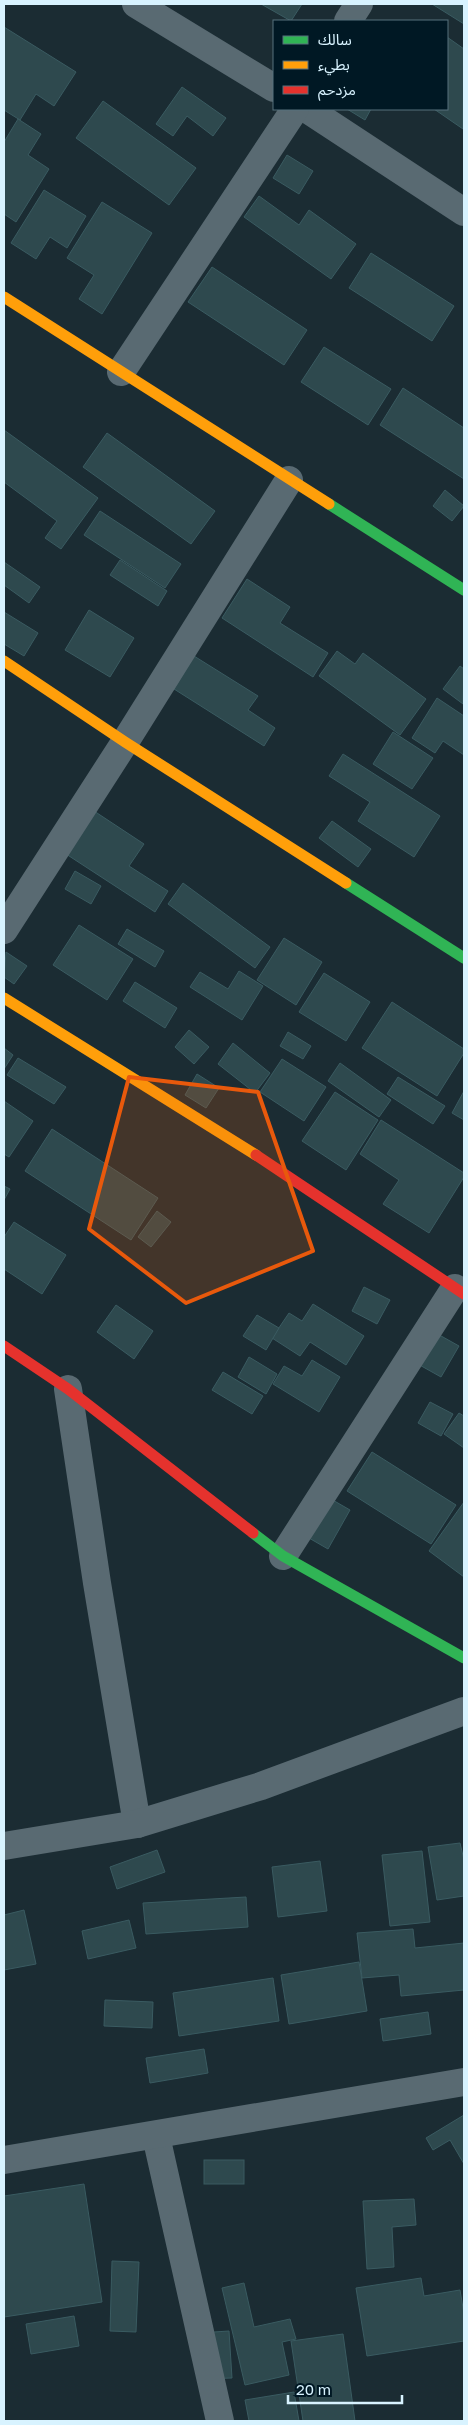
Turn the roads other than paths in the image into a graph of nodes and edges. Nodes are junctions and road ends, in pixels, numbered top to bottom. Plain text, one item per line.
1 (136, 4) edge
2 (359, 4) edge
3 (349, 20) edge
4 (273, 87) edge
5 (294, 110) edge
6 (309, 110) edge
7 (464, 212) edge
8 (4, 297) edge
9 (121, 372) junction
10 (289, 480) junction
11 (464, 590) edge
12 (4, 661) edge
13 (125, 742) junction
14 (4, 930) edge
15 (464, 958) edge
16 (4, 998) edge
17 (460, 1291) edge
18 (4, 1346) edge
19 (68, 1389) junction
20 (283, 1556) junction
21 (464, 1658) edge
22 (464, 1710) edge
23 (137, 1824) junction
24 (4, 1846) edge
25 (464, 2082) edge
26 (156, 2136) junction
27 (4, 2160) edge
28 (220, 2421) edge

1 - 4 street
2 - 3 street
5 - 9 street
6 - 7 street
8 - 9 street
9 - 10 street
10 - 11 street
10 - 13 street
12 - 13 street
13 - 14 street
13 - 15 street
16 - 17 street
17 - 20 street
18 - 19 street
19 - 20 street
19 - 23 street
20 - 21 street
22 - 23 street
23 - 24 street
25 - 26 street
26 - 27 street
26 - 28 street

